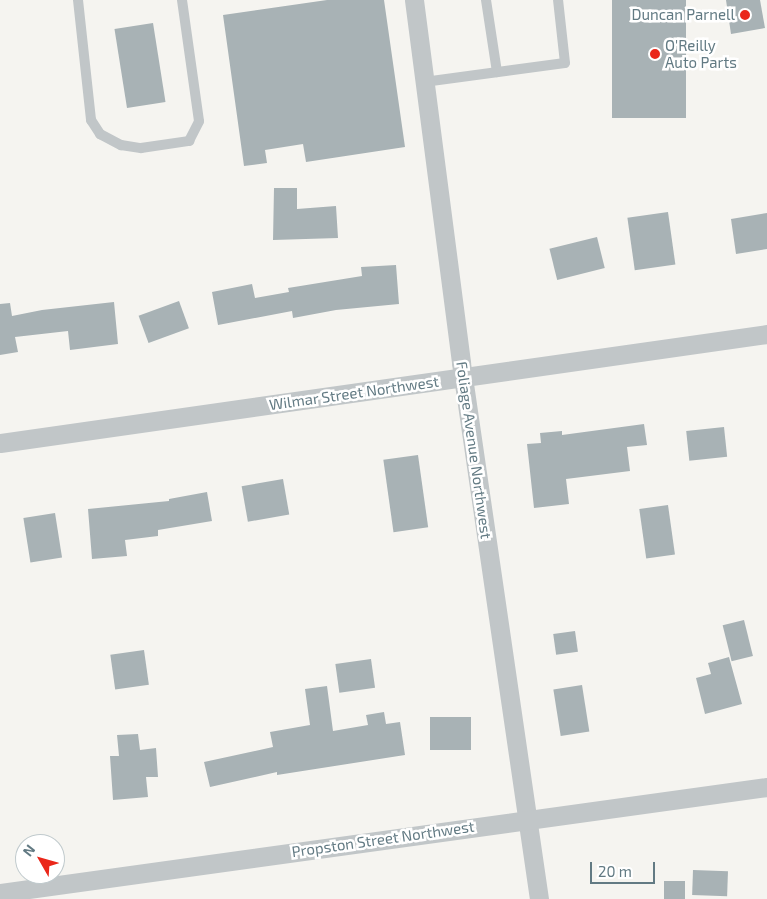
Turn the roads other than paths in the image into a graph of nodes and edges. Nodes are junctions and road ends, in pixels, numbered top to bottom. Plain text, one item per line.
1 (78, 0) edge
2 (182, 0) edge
3 (414, 0) edge
4 (486, 0) edge
5 (558, 0) edge
6 (497, 72) junction
7 (424, 82) junction
8 (767, 334) edge
9 (463, 377) junction
10 (0, 443) edge
11 (767, 787) edge
12 (528, 820) junction
13 (0, 893) edge
14 (539, 899) edge

1 - 2 lane
3 - 7 street, Foliage Avenue Northwest
4 - 6 lane
5 - 6 lane
6 - 7 lane
7 - 9 street, Foliage Avenue Northwest
8 - 9 street, Wilmar Street Northwest
9 - 10 street, Wilmar Street Northwest
9 - 12 street, Foliage Avenue Northwest
11 - 12 street, Propston Street Northwest
12 - 13 street, Propston Street Northwest
12 - 14 street, Foliage Avenue Northwest

